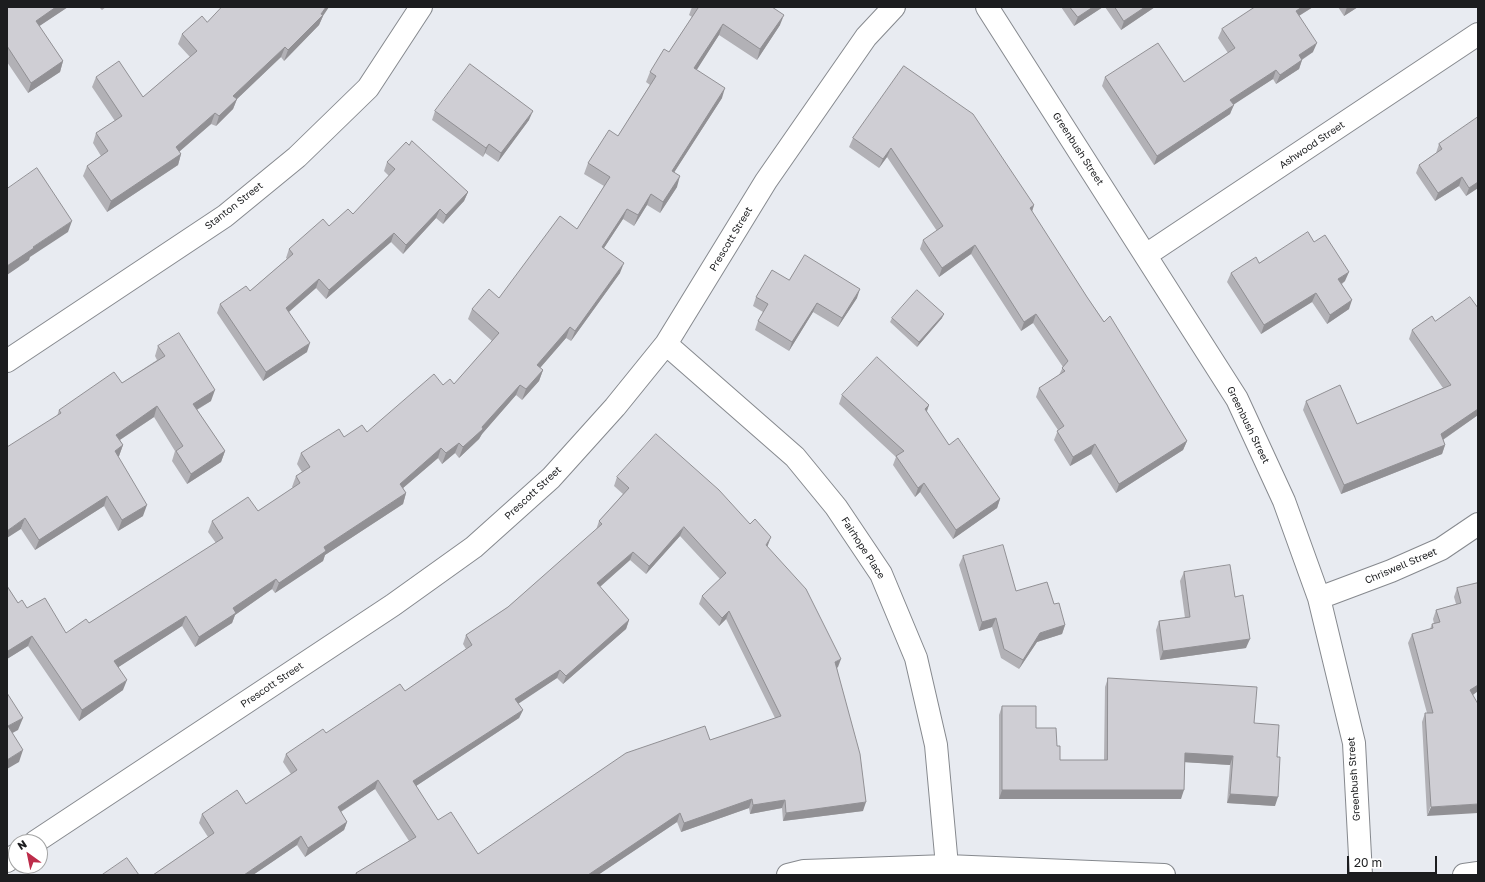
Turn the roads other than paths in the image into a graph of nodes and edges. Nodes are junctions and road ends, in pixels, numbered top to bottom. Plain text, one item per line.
1 (421, 7) edge
2 (894, 7) edge
3 (987, 7) edge
4 (1478, 34) edge
5 (1146, 255) junction
6 (666, 344) junction
7 (7, 361) edge
8 (1478, 524) edge
9 (1319, 598) junction
10 (47, 834) edge
11 (947, 866) junction
12 (1478, 873) edge
13 (788, 875) edge
14 (1164, 875) edge
15 (1361, 875) edge
16 (1464, 875) edge

1 - 7 street, Stanton Street
2 - 6 street, Prescott Street
3 - 5 street, Greenbush Street
4 - 5 street, Ashwood Street
5 - 9 street, Greenbush Street
6 - 10 street, Prescott Street
6 - 11 street, Fairhope Place
8 - 9 street, Chriswell Street
9 - 15 street, Greenbush Street
11 - 13 street
11 - 14 street
12 - 16 street

